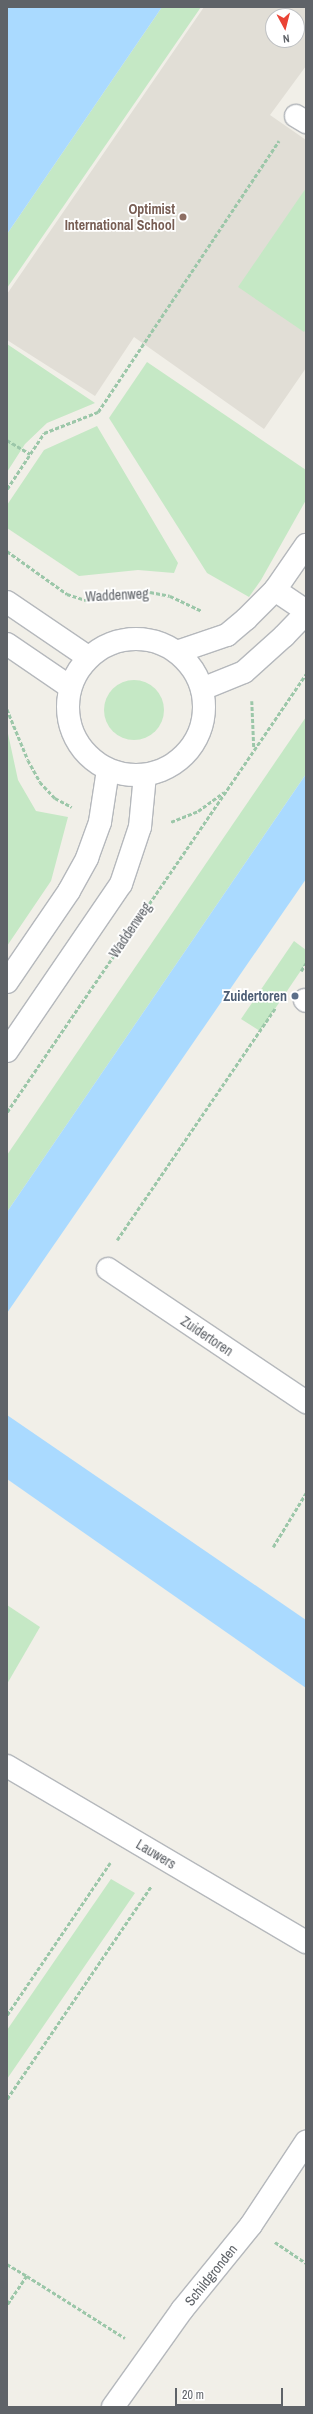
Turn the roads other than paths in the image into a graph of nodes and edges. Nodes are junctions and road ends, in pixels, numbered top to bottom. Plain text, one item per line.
1 (306, 545) edge
2 (275, 590) junction
3 (7, 602) edge
4 (306, 612) edge
5 (7, 644) edge
6 (177, 652) junction
7 (88, 657) junction
8 (70, 687) junction
9 (202, 689) junction
10 (108, 770) junction
11 (145, 775) junction
12 (7, 982) edge
13 (7, 1051) edge
14 (108, 1269) road end
15 (306, 1402) edge
16 (7, 1766) edge
17 (306, 1942) edge
18 (306, 2142) edge
19 (113, 2407) edge

1 - 2 street
2 - 4 street
2 - 6 street
3 - 7 street
4 - 9 street
5 - 8 street
6 - 7 street
6 - 9 street
7 - 8 street
8 - 10 street
9 - 11 street
10 - 11 street
10 - 12 street
11 - 13 street
14 - 15 street, Zuidertoren
16 - 17 street, Lauwers
18 - 19 street, Schildgronden

